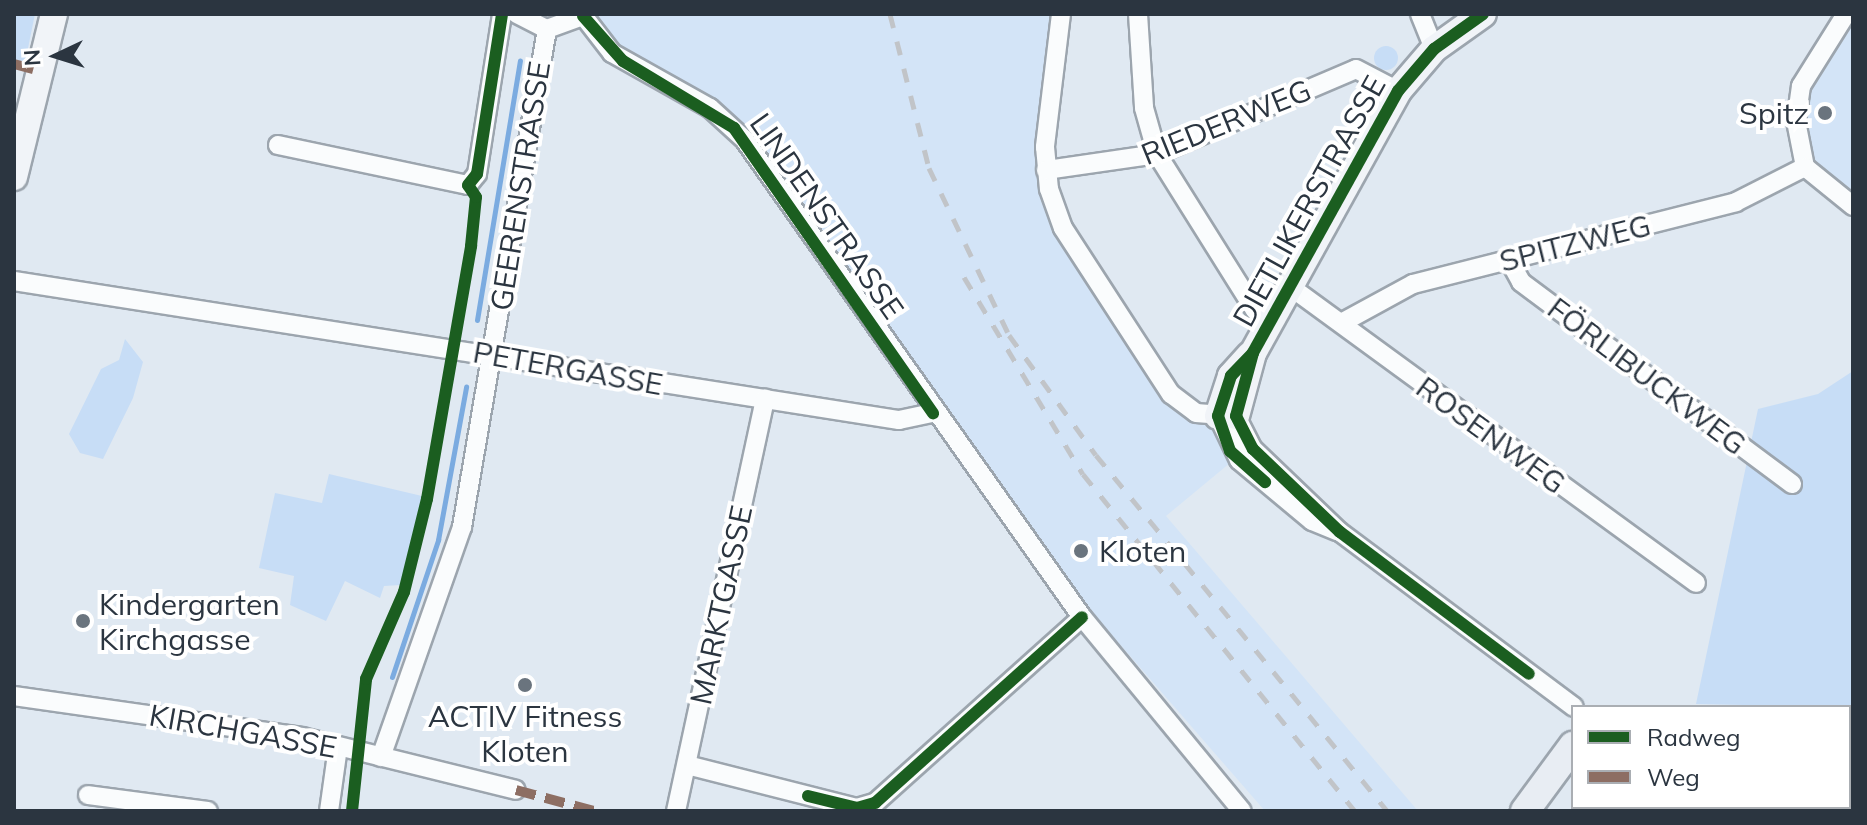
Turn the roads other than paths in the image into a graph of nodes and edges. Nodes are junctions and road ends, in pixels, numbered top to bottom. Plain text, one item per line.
1 (54, 14) edge
2 (502, 14) edge
3 (517, 14) edge
4 (1061, 14) edge
5 (1138, 14) edge
6 (1420, 14) edge
7 (1483, 14) edge
8 (1846, 14) edge
9 (582, 15) edge
10 (547, 29) junction
11 (1434, 49) junction
12 (1398, 91) junction
13 (278, 145) dead end
14 (1157, 154) junction
15 (1805, 167) junction
16 (1046, 170) junction
17 (14, 177) edge
18 (1853, 206) edge
19 (1509, 260) junction
20 (14, 281) edge
21 (1288, 285) junction
22 (1271, 318) junction
23 (1345, 321) junction
24 (492, 358) junction
25 (765, 399) junction
26 (933, 413) junction
27 (1227, 416) junction
28 (1792, 484) dead end
29 (1696, 583) dead end
30 (1082, 617) junction
31 (14, 696) edge
32 (1571, 705) edge
33 (338, 747) junction
34 (1571, 749) edge
35 (381, 757) junction
36 (687, 765) junction
37 (516, 790) dead end
38 (88, 795) dead end
39 (811, 804) edge
40 (874, 807) edge
41 (208, 811) edge
42 (329, 811) edge
43 (676, 811) edge
44 (1242, 811) edge
45 (1525, 811) edge

1 - 17 street
2 - 13 street
3 - 10 street
4 - 16 street
5 - 14 street
6 - 11 street
7 - 11 street, DIETLIKERSTRASSE
8 - 15 street
9 - 10 street, LINDENSTRASSE
9 - 26 street, LINDENSTRASSE
10 - 24 street, GEERENSTRASSE
11 - 12 street, DIETLIKERSTRASSE
12 - 14 street, RIEDERWEG
12 - 21 street, DIETLIKERSTRASSE
14 - 16 street, RIEDERWEG
14 - 22 street
15 - 18 street
15 - 19 street, SPITZWEG
16 - 27 street
19 - 23 street, SPITZWEG
19 - 28 street, FÖRLIBUCKWEG
20 - 24 street, PETERGASSE
21 - 22 street, DIETLIKERSTRASSE
21 - 23 street, ROSENWEG
22 - 27 street, DIETLIKERSTRASSE
23 - 29 street, ROSENWEG
24 - 25 street, PETERGASSE
24 - 35 street, GEERENSTRASSE
25 - 26 street, PETERGASSE
25 - 36 street, MARKTGASSE
26 - 30 street, LINDENSTRASSE
27 - 32 street
30 - 40 street
30 - 44 street, LINDENSTRASSE
31 - 33 street, KIRCHGASSE
33 - 35 street, KIRCHGASSE
33 - 42 street
34 - 45 main road
35 - 37 street, KIRCHGASSE
36 - 39 street
36 - 43 street, MARKTGASSE
38 - 41 street
39 - 40 street

